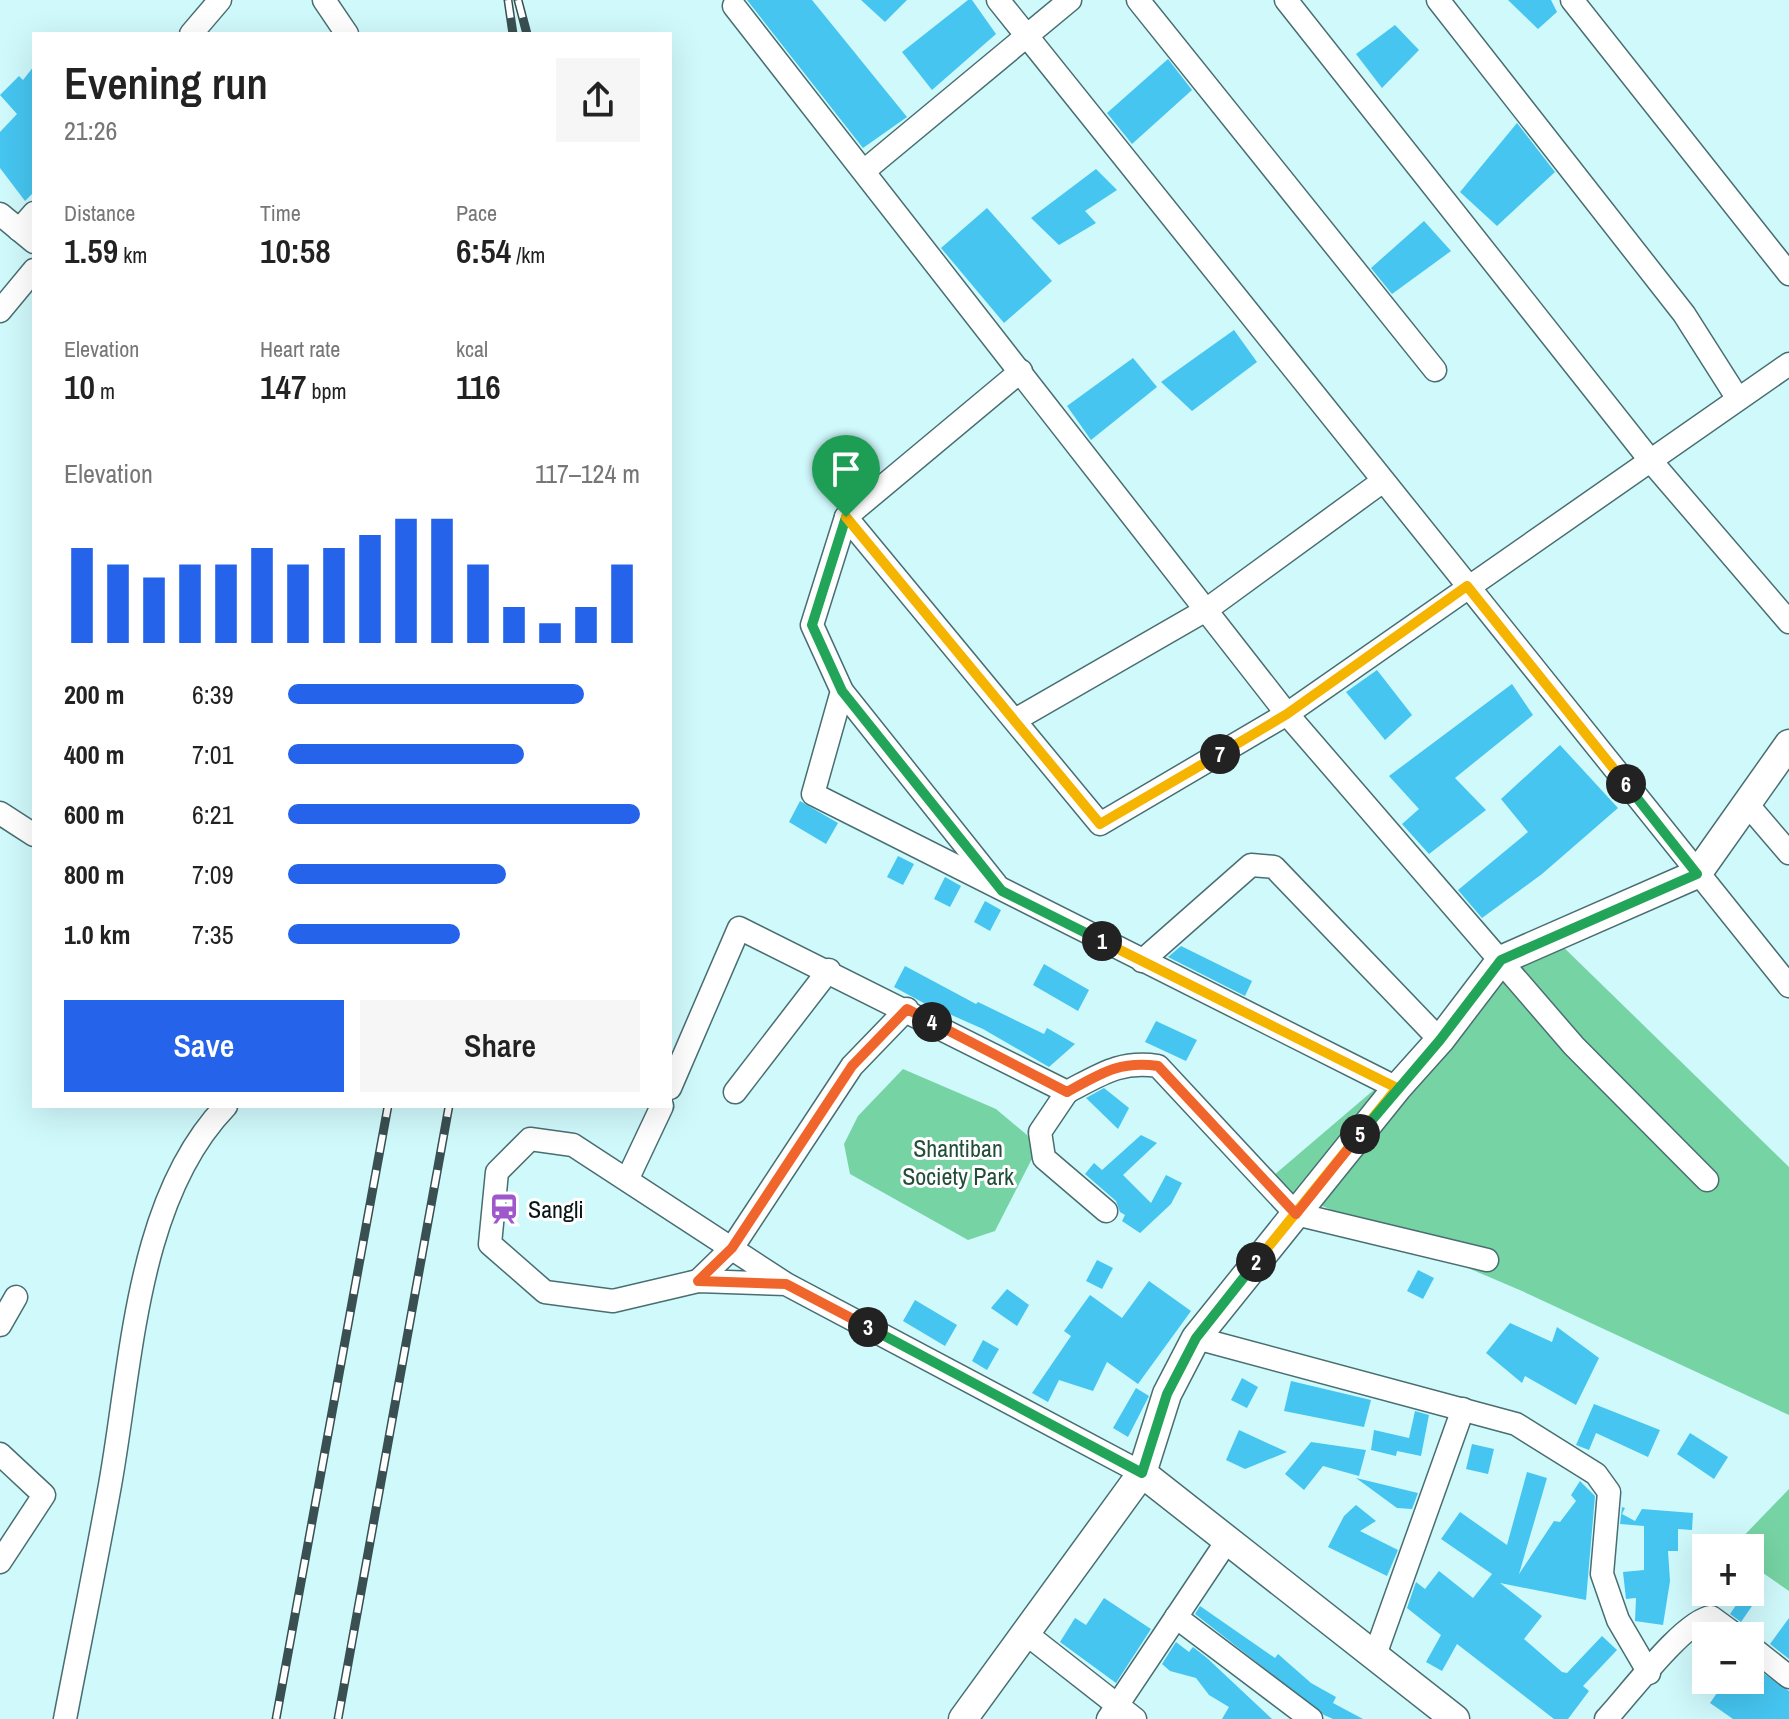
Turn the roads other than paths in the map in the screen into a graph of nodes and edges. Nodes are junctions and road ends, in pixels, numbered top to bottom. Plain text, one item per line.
1 (220, 0) edge
2 (324, 0) edge
3 (998, 0) edge
4 (1070, 0) edge
5 (1138, 0) edge
6 (1286, 0) edge
7 (1438, 0) edge
8 (1572, 0) edge
9 (734, 6) dead end
10 (193, 32) edge
11 (346, 32) edge
12 (1027, 36) junction
13 (864, 171) junction
14 (0, 214) edge
15 (29, 228) edge
16 (32, 272) edge
17 (1789, 274) edge
18 (0, 311) edge
19 (1789, 364) edge
20 (1435, 370) dead end
21 (1021, 371) junction
22 (1738, 399) junction
23 (1650, 460) junction
24 (1383, 481) junction
25 (846, 517) junction
26 (1467, 586) junction
27 (1206, 610) junction
28 (1789, 622) edge
29 (842, 691) junction
30 (1287, 714) junction
31 (1015, 720) junction
32 (1789, 744) edge
33 (1747, 804) junction
34 (0, 813) edge
35 (32, 834) edge
36 (1789, 853) edge
37 (1697, 874) junction
38 (1002, 891) junction
39 (1501, 960) junction
40 (1142, 961) junction
41 (829, 970) junction
42 (1789, 986) edge
43 (907, 1009) junction
44 (1440, 1040) junction
45 (672, 1083) edge
46 (1397, 1088) junction
47 (735, 1092) dead end
48 (1067, 1092) junction
49 (224, 1108) edge
50 (661, 1108) edge
51 (628, 1178) junction
52 (1707, 1180) dead end
53 (1106, 1211) dead end
54 (1296, 1214) junction
55 (732, 1248) junction
56 (1487, 1260) dead end
57 (698, 1281) junction
58 (786, 1284) junction
59 (16, 1297) dead end
60 (0, 1325) edge
61 (1196, 1338) junction
62 (1463, 1409) junction
63 (0, 1454) edge
64 (1142, 1473) junction
65 (1227, 1541) junction
66 (0, 1562) edge
67 (1176, 1617) junction
68 (1697, 1622) edge
69 (1718, 1622) edge
70 (1692, 1626) edge
71 (1024, 1632) junction
72 (1375, 1655) junction
73 (1764, 1657) edge
74 (1649, 1673) junction
75 (1789, 1677) edge
76 (1283, 1710) edge
77 (1120, 1715) edge
78 (65, 1719) edge
79 (963, 1719) edge
80 (1311, 1719) edge
81 (1455, 1719) edge
82 (1606, 1719) edge

1 - 10 street
2 - 11 street
3 - 12 street
4 - 12 street
5 - 20 street
6 - 23 street
7 - 22 street
8 - 17 street
9 - 13 street
12 - 13 street
12 - 24 street
13 - 21 street
14 - 15 street
16 - 18 street
19 - 22 street
21 - 25 street
21 - 27 street
22 - 23 street
23 - 26 street
23 - 28 street
24 - 26 street
24 - 27 street
25 - 29 street
25 - 31 street
26 - 30 street
26 - 37 street
27 - 30 street
27 - 31 street
29 - 38 street
29 - 38 street
30 - 31 street
30 - 39 street
32 - 33 main road
33 - 36 street
33 - 37 main road
34 - 35 street
37 - 39 main road
37 - 42 street
38 - 40 street
39 - 44 main road
39 - 52 street
40 - 44 street
40 - 46 street
41 - 43 street
41 - 45 street
41 - 47 street
43 - 48 street
43 - 55 street
44 - 46 main road
46 - 54 main road
48 - 53 street
48 - 54 street
49 - 78 street
50 - 51 street
51 - 55 street
51 - 57 street
54 - 56 street
54 - 61 main road
55 - 57 street
55 - 58 street
57 - 58 street
58 - 64 street
59 - 60 street
61 - 62 street
61 - 64 main road
62 - 72 street
62 - 74 street
63 - 66 street
64 - 65 main road
64 - 71 main road
65 - 67 street
65 - 72 main road
67 - 76 street
67 - 77 street
68 - 69 street
70 - 74 street
71 - 77 street
71 - 79 main road
72 - 81 main road
73 - 75 street
74 - 82 street
76 - 80 street

